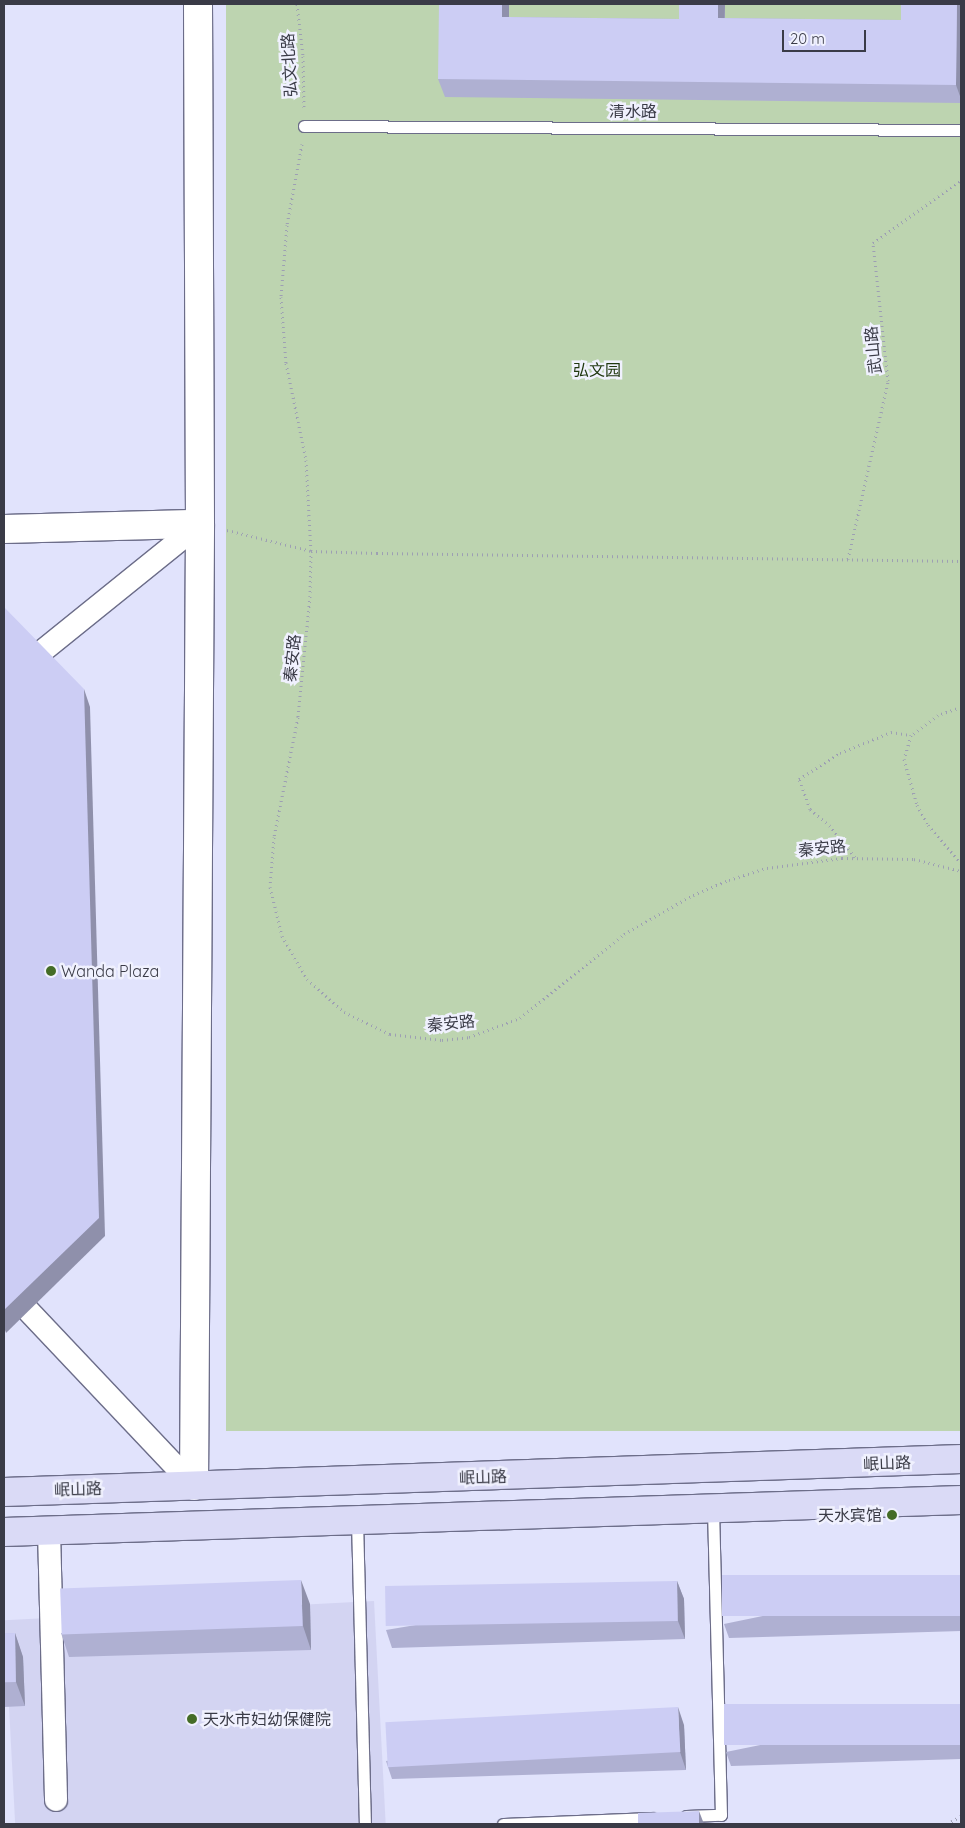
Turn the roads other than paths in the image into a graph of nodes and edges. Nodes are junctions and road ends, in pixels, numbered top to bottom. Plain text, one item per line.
1 (198, 4) edge
2 (304, 126) road end
3 (961, 130) edge
4 (200, 524) junction
5 (4, 529) edge
6 (4, 682) edge
7 (4, 1285) edge
8 (961, 1460) edge
9 (194, 1486) junction
10 (4, 1492) edge
11 (961, 1500) edge
12 (713, 1509) junction
13 (357, 1521) junction
14 (49, 1531) junction
15 (4, 1532) edge
16 (56, 1800) dead end
17 (365, 1824) edge
18 (503, 1824) edge

1 - 4 street
2 - 3 lane, 清水路
4 - 5 street
4 - 6 street
4 - 9 street
7 - 9 street
8 - 9 main road, 岷山路
9 - 10 main road, 岷山路
11 - 12 main road
12 - 13 main road
12 - 18 lane
13 - 14 main road
13 - 17 lane
14 - 15 main road
14 - 16 street

